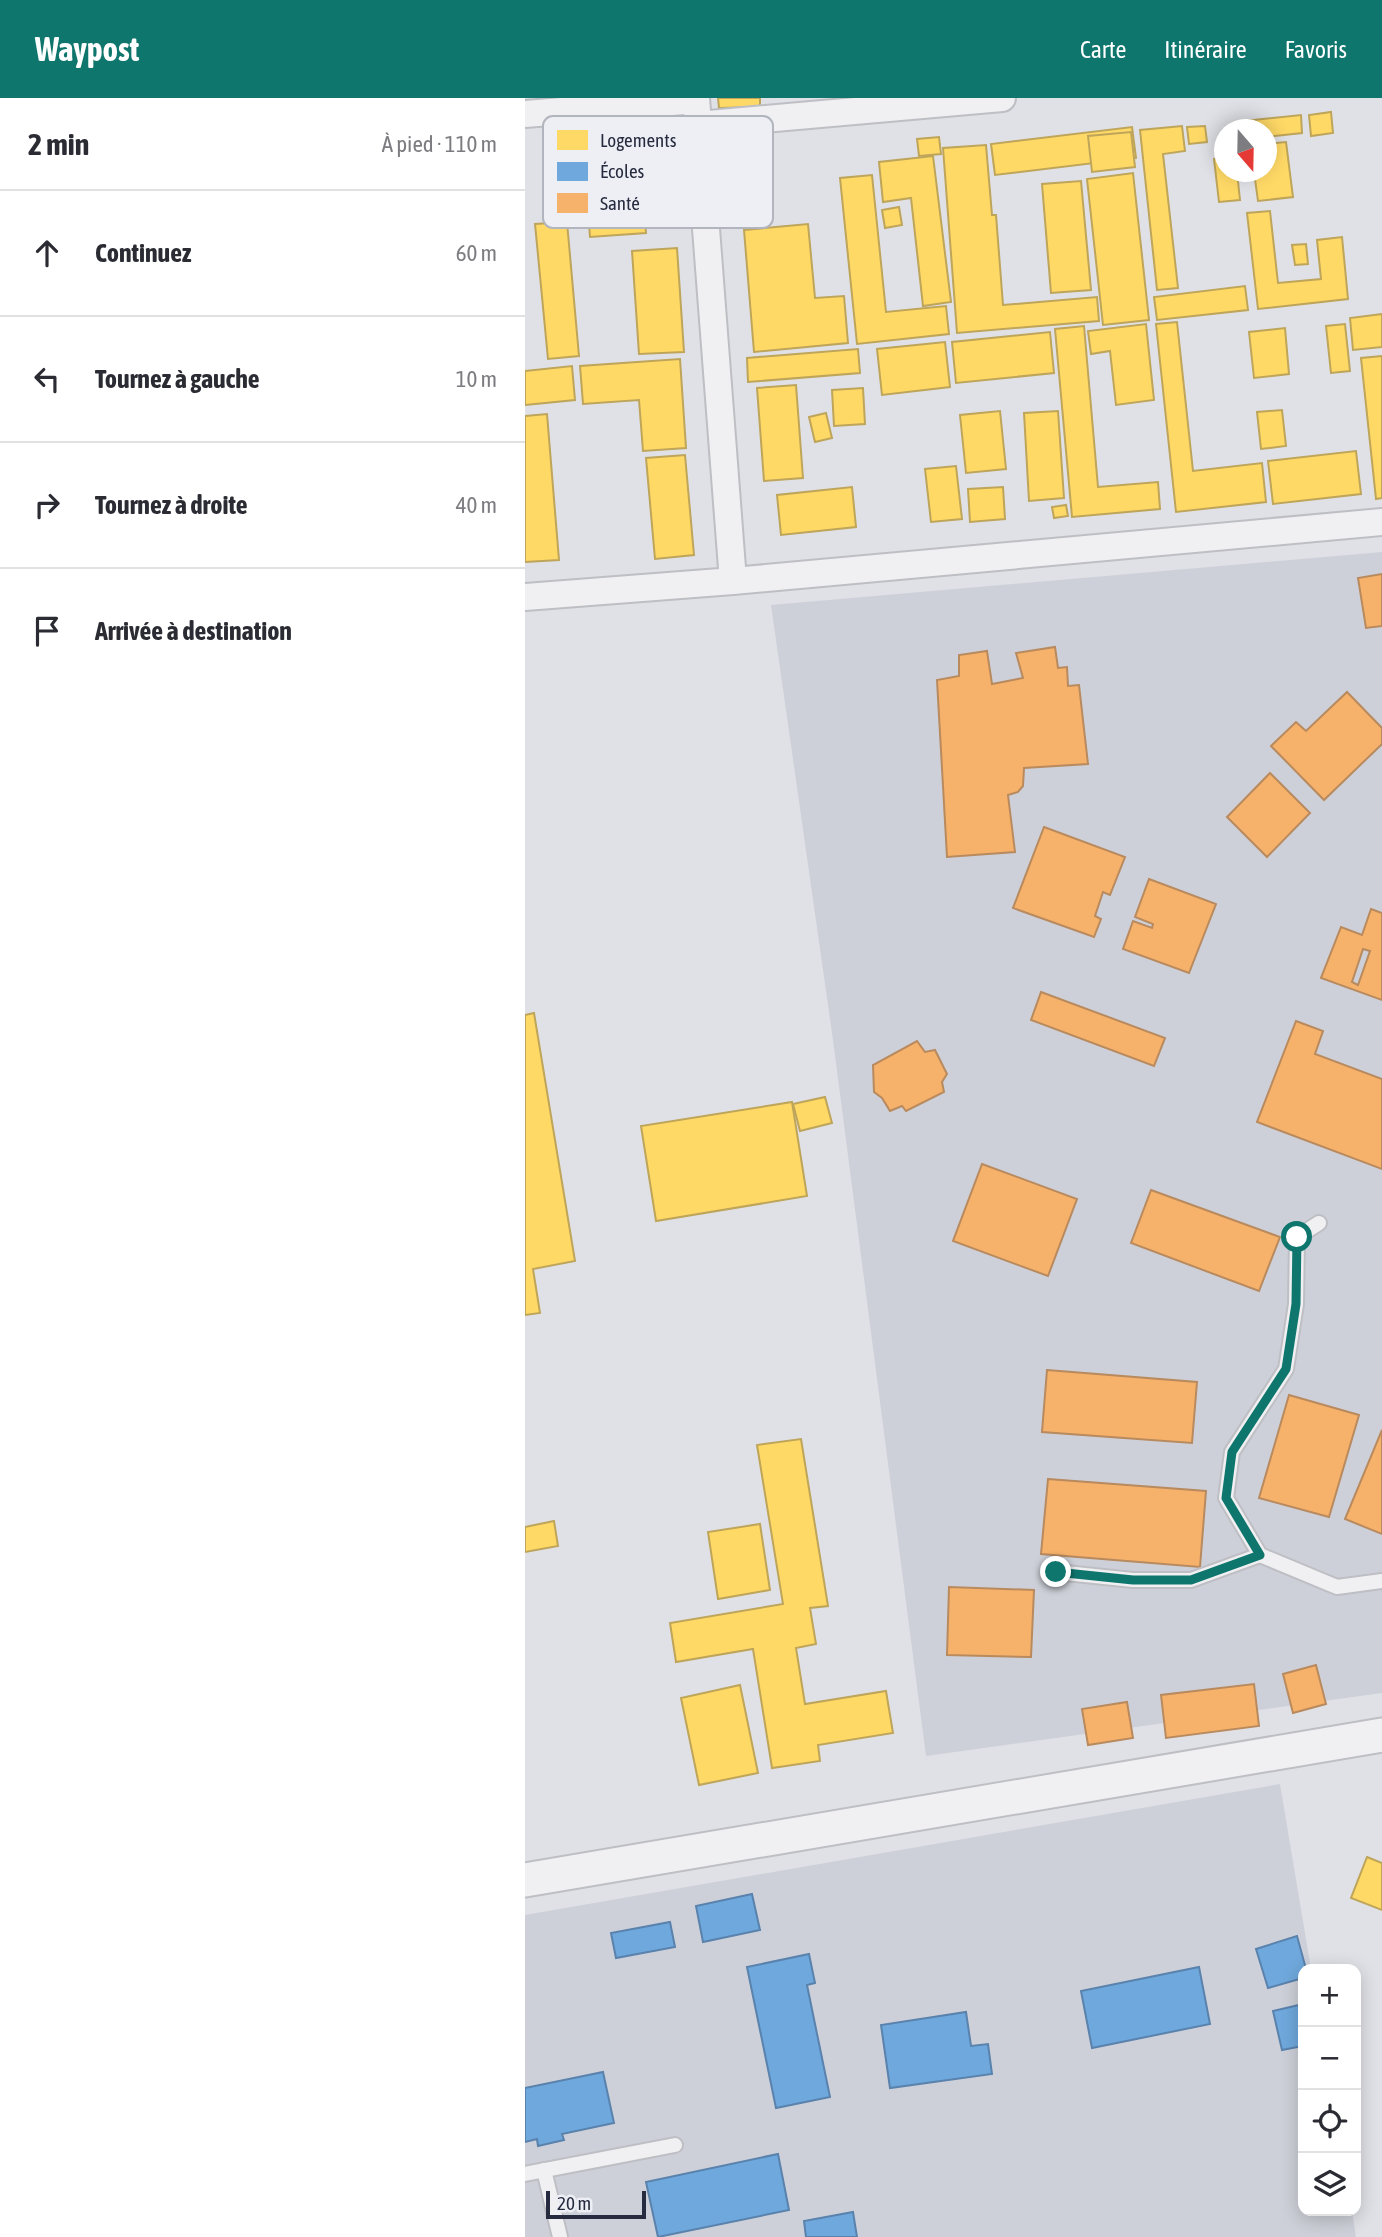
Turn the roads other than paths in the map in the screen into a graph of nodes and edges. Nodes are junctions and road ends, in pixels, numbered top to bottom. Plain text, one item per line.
1 (1002, 98) edge
2 (697, 108) edge
3 (525, 114) edge
4 (706, 228) edge
5 (1382, 522) edge
6 (733, 581) junction
7 (525, 597) edge
8 (1319, 1223) dead end
9 (1260, 1555) junction
10 (1056, 1572) dead end
11 (1382, 1581) edge
12 (1382, 1735) edge
13 (525, 1880) edge
14 (675, 2145) dead end
15 (544, 2170) junction
16 (525, 2174) edge
17 (560, 2237) edge

1 - 2 street
2 - 3 street
4 - 6 street
5 - 6 street
6 - 7 street
8 - 9 lane
9 - 10 lane
9 - 11 lane
12 - 13 street
14 - 15 lane
15 - 16 lane
15 - 17 lane

